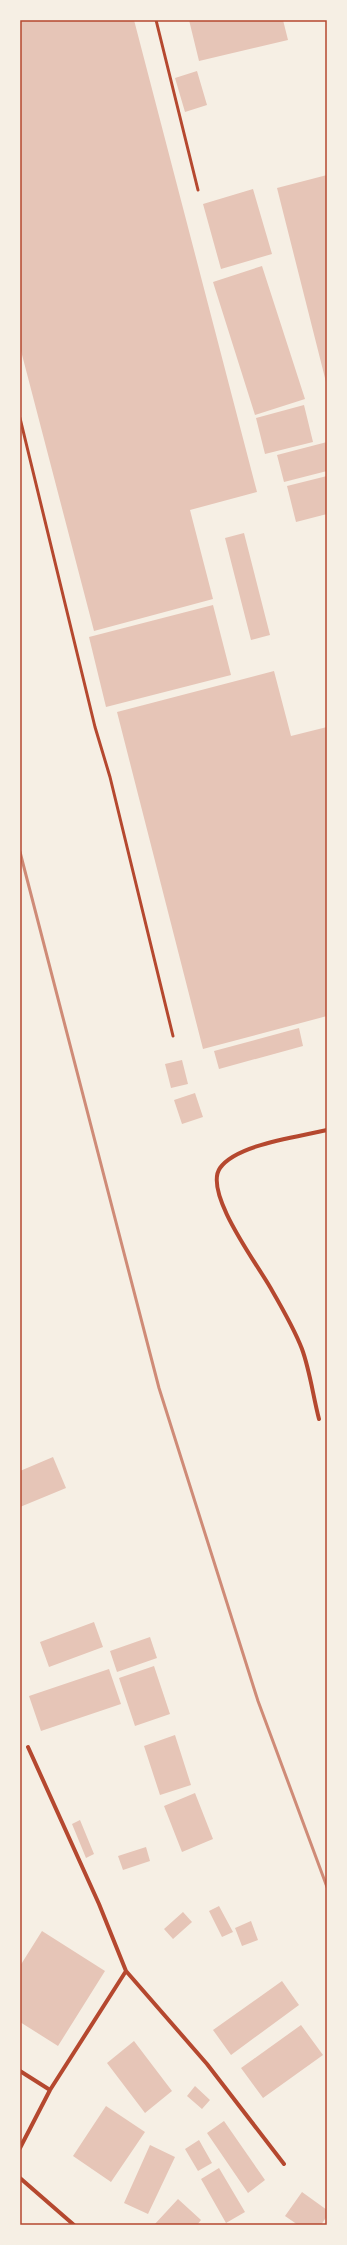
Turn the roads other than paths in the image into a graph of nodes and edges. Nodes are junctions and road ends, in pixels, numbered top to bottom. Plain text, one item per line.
1 (156, 20) edge
2 (198, 190) dead end
3 (20, 418) edge
4 (173, 1036) dead end
5 (327, 1130) edge
6 (319, 1419) dead end
7 (28, 1747) dead end
8 (126, 1971) junction
9 (20, 2071) edge
10 (50, 2090) junction
11 (20, 2148) edge
12 (284, 2164) dead end
13 (20, 2178) edge
14 (74, 2225) edge

1 - 2 lane
3 - 4 lane
5 - 6 street
7 - 8 street
8 - 10 street
8 - 12 street
9 - 10 street
10 - 11 street
13 - 14 street

